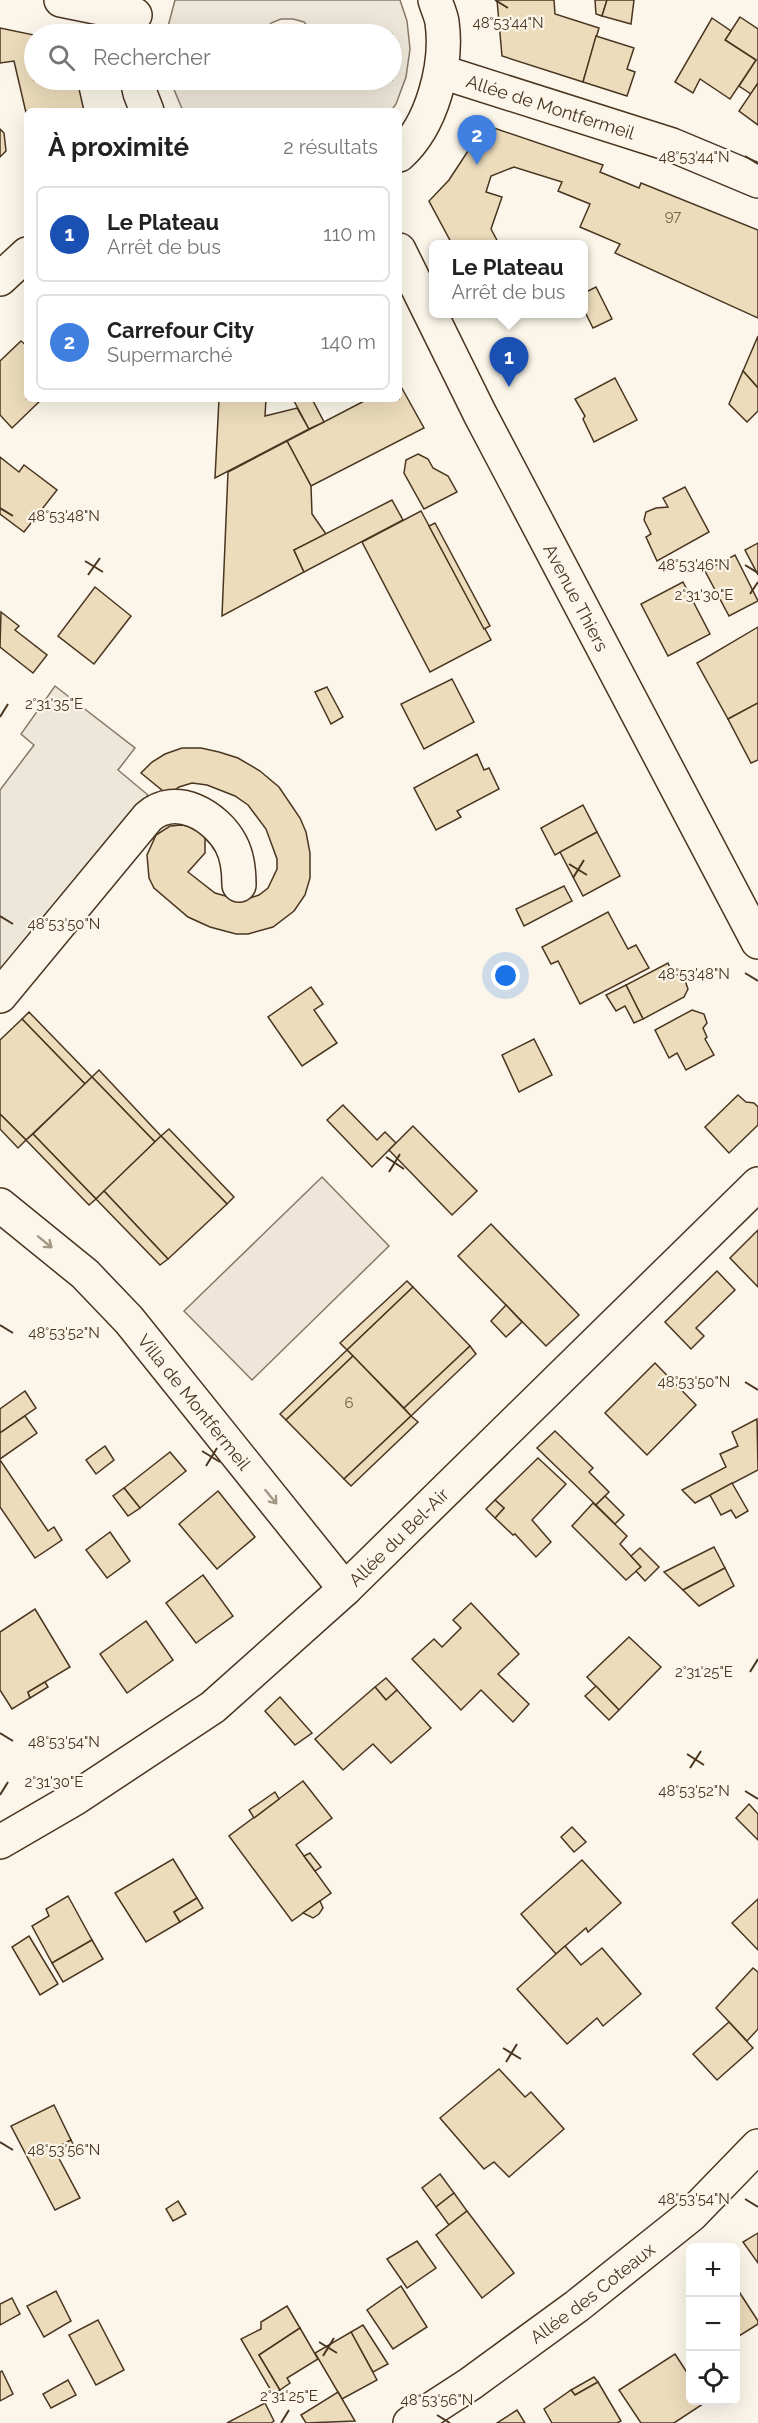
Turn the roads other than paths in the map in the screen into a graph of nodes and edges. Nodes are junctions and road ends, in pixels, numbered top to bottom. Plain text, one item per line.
1 (61, 0) edge
2 (435, 0) edge
3 (137, 17) edge
4 (442, 72) junction
5 (139, 90) edge
6 (146, 108) edge
7 (402, 151) edge
8 (758, 182) edge
9 (402, 256) edge
10 (24, 257) edge
11 (0, 279) edge
12 (429, 311) edge
13 (433, 318) edge
14 (239, 885) dead end
15 (758, 942) edge
16 (0, 996) edge
17 (758, 1184) edge
18 (0, 1205) edge
19 (345, 1589) junction
20 (0, 1842) edge
21 (758, 2146) edge
22 (410, 2423) edge

1 - 3 street
2 - 4 street
4 - 7 street
4 - 8 street, Allée de Montfermeil
5 - 6 street
9 - 12 street, Avenue Thiers
10 - 11 street
13 - 15 street, Avenue Thiers
14 - 16 street
17 - 19 street, Allée du Bel-Air
18 -> 19 street, Villa de Montfermeil
19 - 20 street, Allée du Bel-Air
21 - 22 street, Allée des Coteaux

